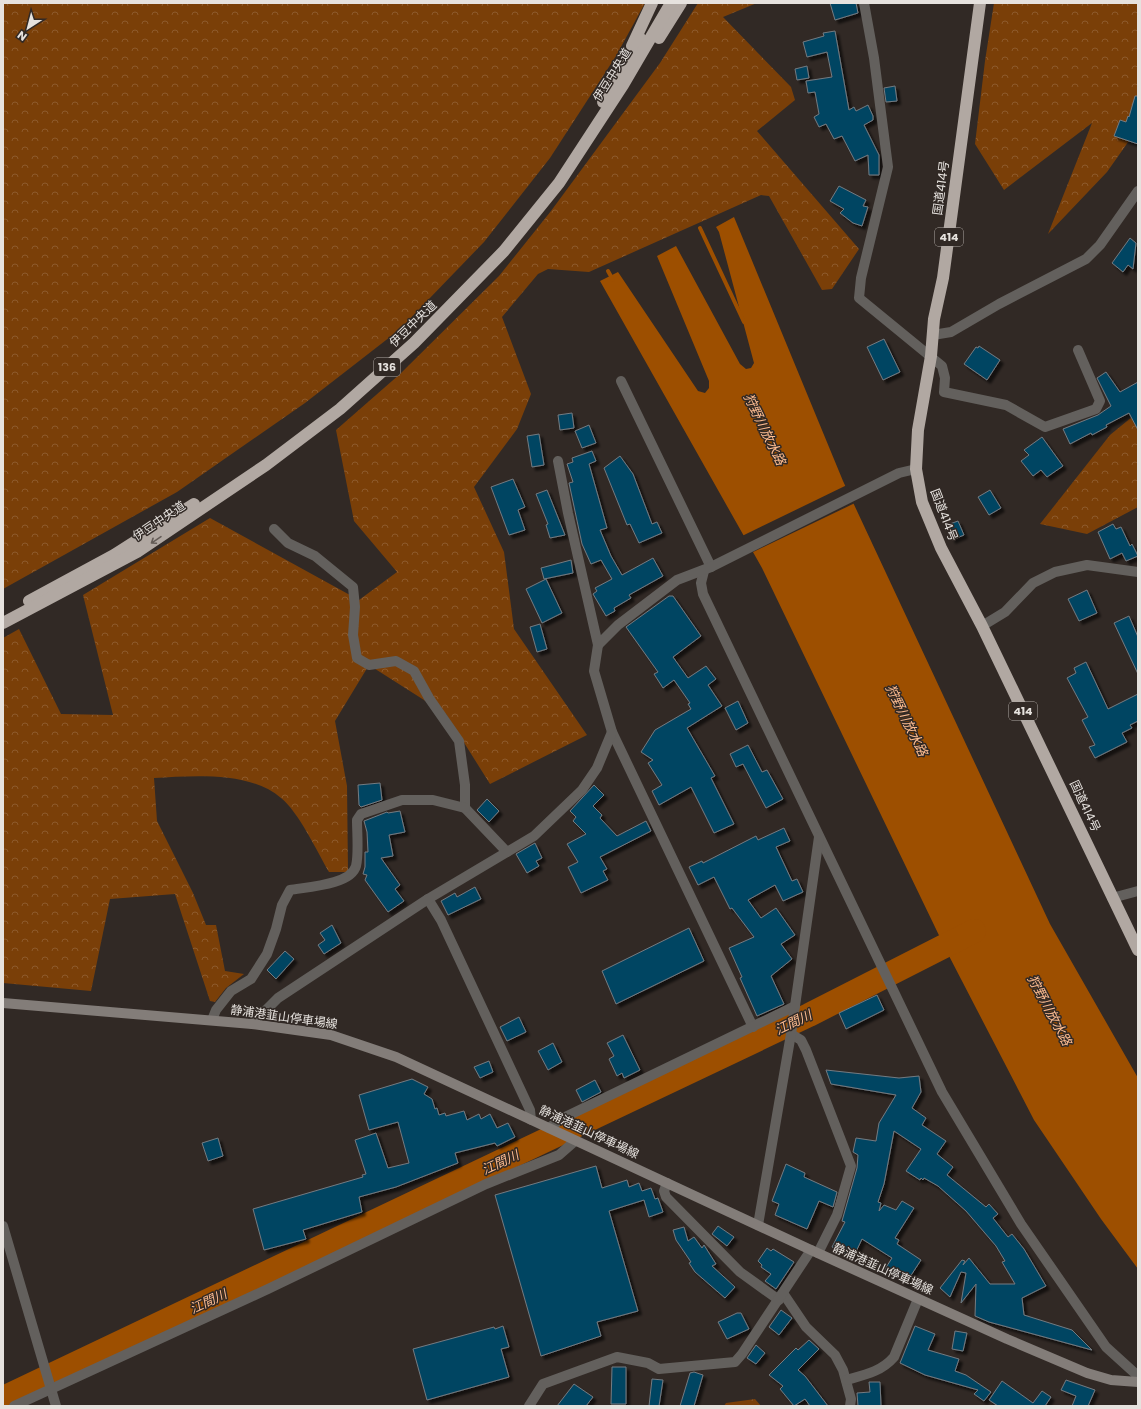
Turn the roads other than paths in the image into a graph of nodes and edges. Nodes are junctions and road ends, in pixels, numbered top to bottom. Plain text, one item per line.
1 (652, 3) edge
2 (662, 3) edge
3 (670, 3) edge
4 (681, 3) edge
5 (864, 3) edge
6 (980, 3) edge
7 (620, 71) junction
8 (623, 85) junction
9 (1138, 191) edge
10 (933, 335) junction
11 (1078, 350) dead end
12 (931, 356) junction
13 (621, 382) dead end
14 (558, 460) dead end
15 (916, 470) junction
16 (274, 529) dead end
17 (712, 567) junction
18 (1138, 572) edge
19 (3, 614) edge
20 (3, 623) edge
21 (982, 626) junction
22 (598, 645) junction
23 (612, 732) junction
24 (465, 808) junction
25 (819, 837) junction
26 (507, 852) junction
27 (1138, 891) edge
28 (1112, 898) junction
29 (428, 899) junction
30 (1138, 950) edge
31 (3, 1003) edge
32 (794, 1008) junction
33 (212, 1020) junction
34 (252, 1024) junction
35 (752, 1027) junction
36 (791, 1034) junction
37 (531, 1120) junction
38 (549, 1128) junction
39 (571, 1139) junction
40 (667, 1183) junction
41 (758, 1225) junction
42 (3, 1226) edge
43 (814, 1252) junction
44 (781, 1296) junction
45 (918, 1298) junction
46 (1138, 1376) edge
47 (846, 1380) junction
48 (1138, 1382) edge
49 (50, 1385) junction
50 (14, 1406) edge
51 (56, 1406) edge
52 (529, 1406) edge
53 (850, 1406) edge

1 - 7 highway
2 - 7 highway, 伊豆中央道 / 136
3 - 8 highway, 伊豆中央道 / 136
4 - 8 highway
5 - 12 street
6 - 10 highway, 国道414号 / 414
7 - 19 highway, 伊豆中央道 / 136
8 -> 20 highway, 伊豆中央道 / 136
9 - 10 street
10 - 12 highway, 国道414号 / 414
11 - 12 street
12 - 15 highway, 国道414号 / 414
13 - 17 street
14 - 22 street
15 - 17 street
15 - 21 highway, 国道414号 / 414
16 - 24 street
17 - 22 street
17 - 25 street
18 - 21 street
21 - 28 highway, 国道414号 / 414
22 - 23 street
23 - 26 street
23 - 35 street
24 - 26 street
24 - 33 street
25 - 32 street
25 - 46 street
26 - 29 street
27 - 28 street
28 - 30 highway, 国道414号 / 414
29 - 34 street
29 - 37 street
31 - 33 main road, 静浦港韮山停車場線
32 - 35 street
32 - 36 street
33 - 34 main road, 静浦港韮山停車場線
34 - 37 main road, 静浦港韮山停車場線
35 - 38 street
36 - 41 street
36 - 43 street
37 - 38 main road, 静浦港韮山停車場線
38 - 39 main road, 静浦港韮山停車場線
39 - 40 main road, 静浦港韮山停車場線
39 - 49 street
40 - 41 main road, 静浦港韮山停車場線
40 - 44 street
41 - 43 main road, 静浦港韮山停車場線
42 - 49 street
43 - 44 street
43 - 45 main road, 静浦港韮山停車場線
44 - 47 street
44 - 52 street
45 - 47 street
45 - 48 main road, 静浦港韮山停車場線
47 - 53 street
49 - 50 street
49 - 51 street

